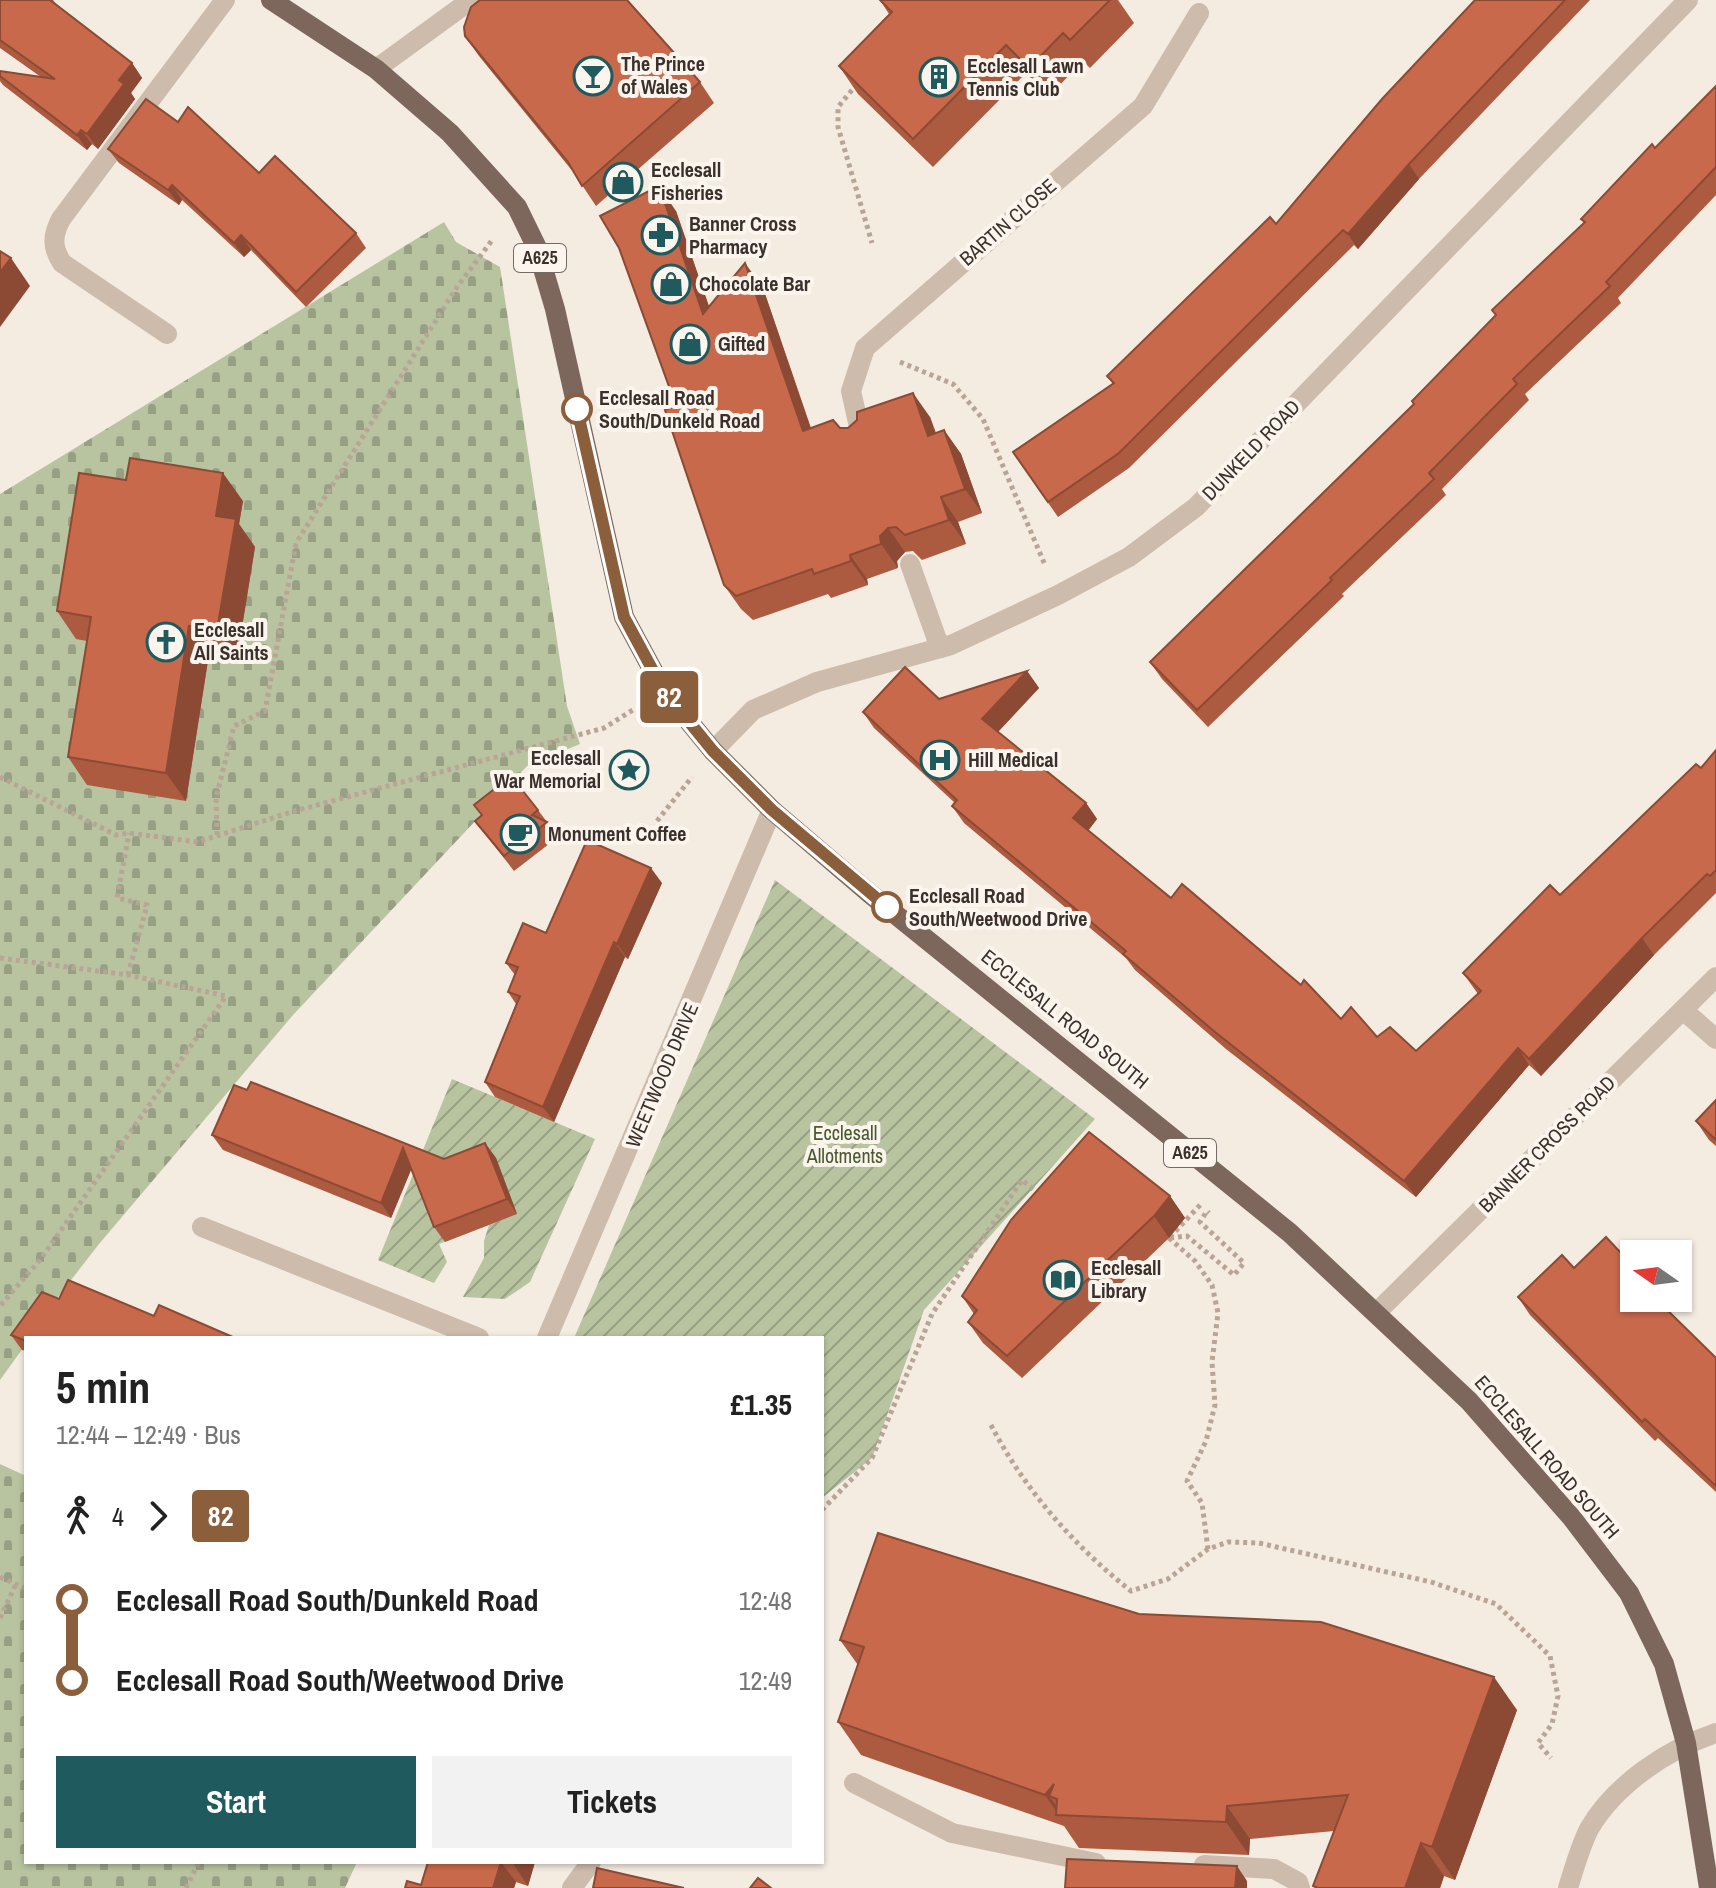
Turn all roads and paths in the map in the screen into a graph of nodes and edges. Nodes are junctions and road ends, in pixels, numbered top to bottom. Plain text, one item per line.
1 (225, 0) edge
2 (271, 0) edge
3 (471, 0) edge
4 (1688, 0) edge
5 (1199, 13) dead end
6 (376, 69) junction
7 (859, 81) edge
8 (493, 239) dead end
9 (872, 243) dead end
10 (167, 334) dead end
11 (865, 348) junction
12 (862, 440) edge
13 (910, 564) edge
14 (1058, 595) junction
15 (940, 648) junction
16 (664, 691) junction
17 (713, 751) junction
18 (0, 777) edge
19 (772, 810) junction
20 (657, 821) dead end
21 (129, 833) junction
22 (217, 835) junction
23 (0, 958) edge
24 (128, 975) junction
25 (1716, 977) edge
26 (1683, 1010) junction
27 (1716, 1039) edge
28 (1223, 1180) junction
29 (1047, 1200) edge
30 (1219, 1221) dead end
31 (202, 1227) dead end
32 (1169, 1238) junction
33 (0, 1306) edge
34 (1377, 1312) junction
35 (474, 1336) edge
36 (548, 1336) edge
37 (991, 1425) dead end
38 (824, 1508) edge
39 (1208, 1549) junction
40 (0, 1577) edge
41 (16, 1584) junction
42 (24, 1588) edge
43 (0, 1618) edge
44 (1716, 1733) edge
45 (1686, 1743) junction
46 (1551, 1758) dead end
47 (854, 1783) dead end
48 (1118, 1863) edge
49 (198, 1864) edge
50 (590, 1864) edge
51 (1177, 1865) edge
52 (186, 1888) edge
53 (572, 1888) edge
54 (1300, 1888) edge
55 (1568, 1888) edge
56 (1709, 1888) edge

1 - 10 street
2 - 6 main road, ECCLESALL ROAD SOUTH / A625
3 - 6 street
4 - 14 street, DUNKELD ROAD
5 - 11 street, BARTIN CLOSE
6 - 16 main road, ECCLESALL ROAD SOUTH / A625
7 - 9 path
8 - 22 path
11 - 12 street
11 - 14 path
13 - 15 street
14 - 15 street, DUNKELD ROAD
15 - 17 street, DUNKELD ROAD
16 - 17 main road, ECCLESALL ROAD SOUTH / A625
16 - 22 path
17 - 19 main road, ECCLESALL ROAD SOUTH / A625
17 - 20 path
18 - 21 path
19 - 28 main road, ECCLESALL ROAD SOUTH / A625
19 - 36 street, WEETWOOD DRIVE
21 - 22 path
21 - 24 path
23 - 24 path
24 - 33 path
25 - 26 street, BANNER CROSS ROAD
26 - 27 street
26 - 34 street, BANNER CROSS ROAD
28 - 32 path
28 - 34 main road, ECCLESALL ROAD SOUTH / A625
29 - 38 path
30 - 32 path
31 - 35 street
32 - 39 path
34 - 45 main road, ECCLESALL ROAD SOUTH / A625
37 - 39 path
39 - 46 path
40 - 41 path
41 - 42 path
41 - 43 path
44 - 45 street
45 - 55 street
45 - 56 main road, ECCLESALL ROAD SOUTH / A625
47 - 48 street
49 - 52 path
50 - 53 street
51 - 54 street

